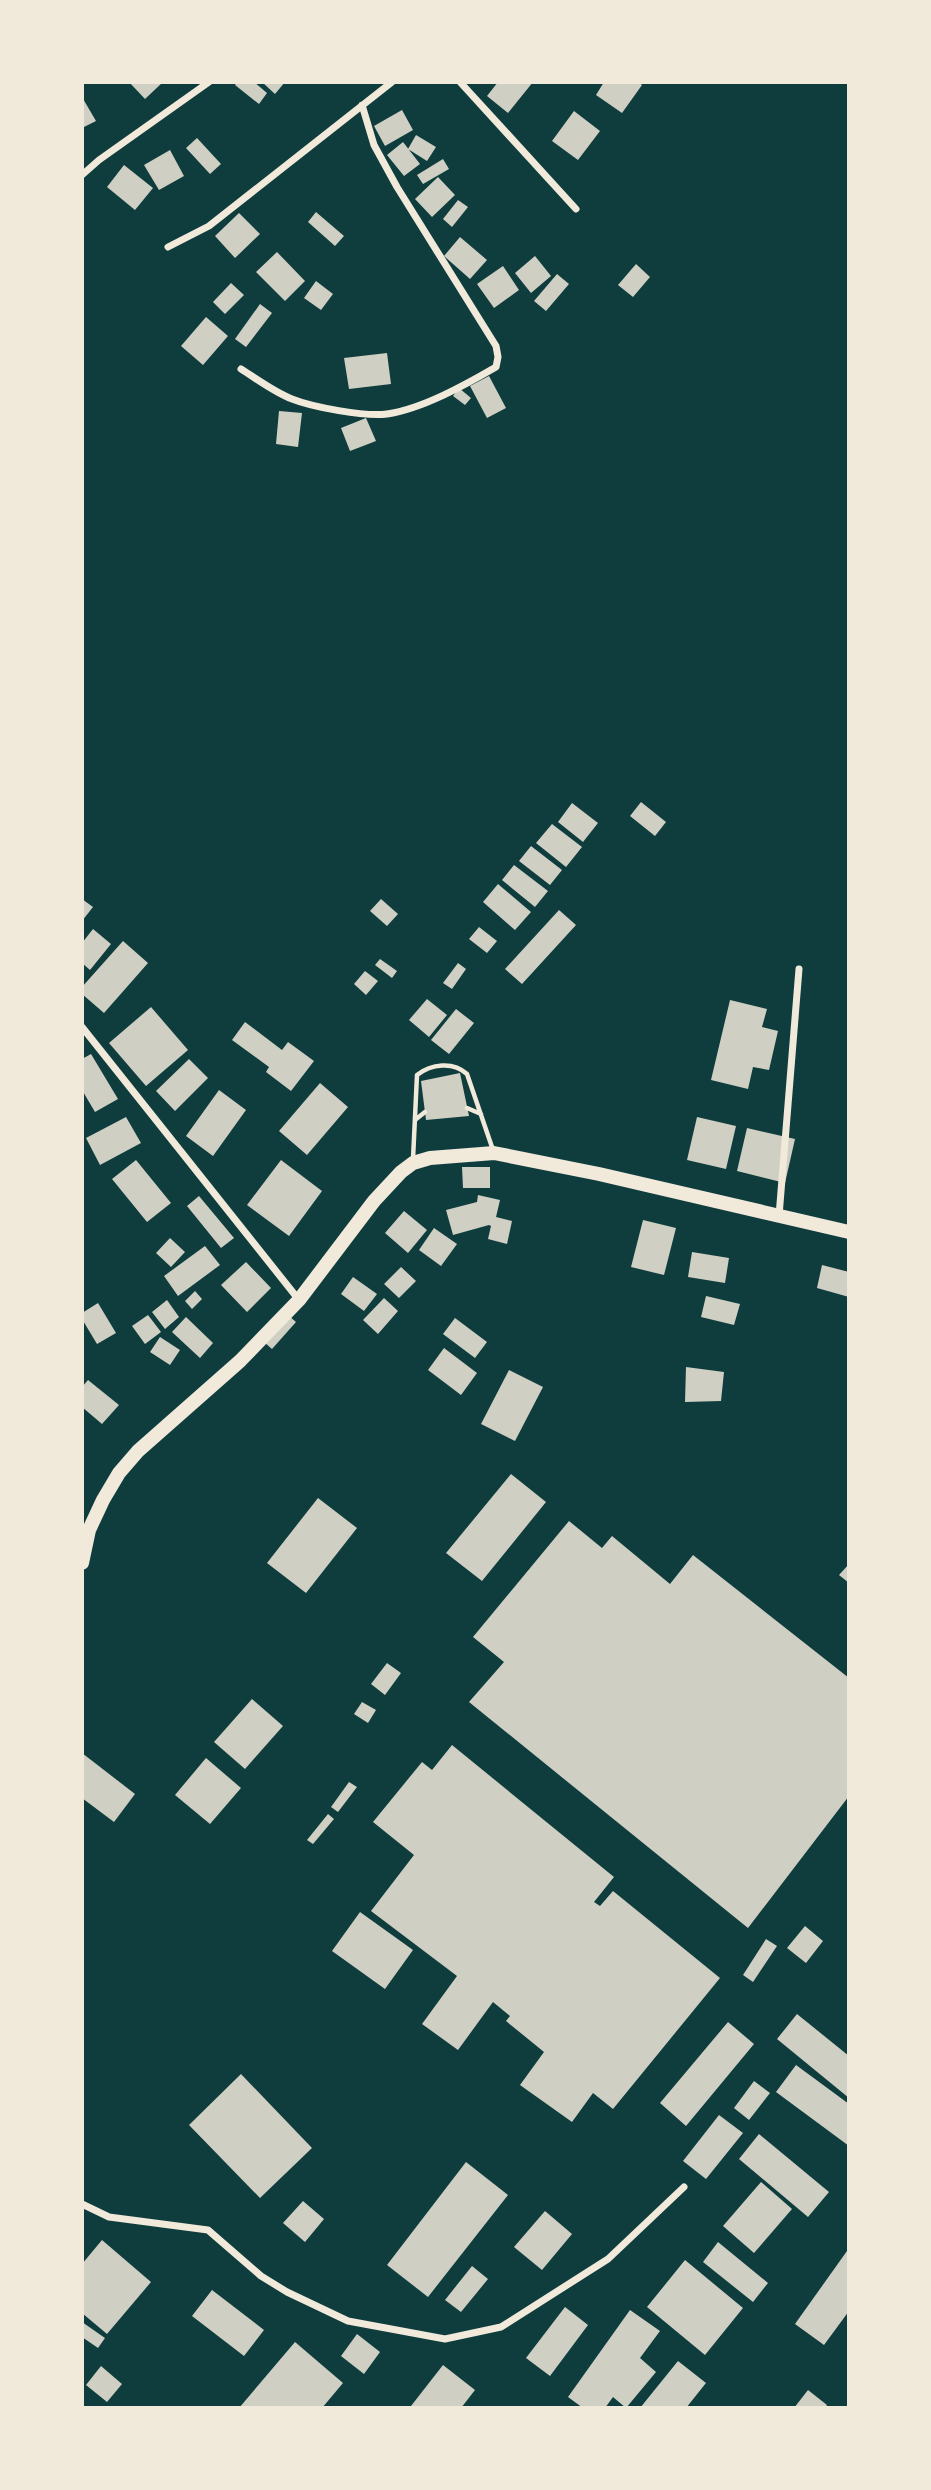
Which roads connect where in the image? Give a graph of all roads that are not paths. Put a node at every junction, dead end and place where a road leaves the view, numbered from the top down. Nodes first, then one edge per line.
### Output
1 (209, 82) edge
2 (392, 82) edge
3 (460, 82) edge
4 (362, 105) junction
5 (82, 175) edge
6 (576, 209) dead end
7 (168, 247) dead end
8 (241, 369) dead end
9 (799, 969) dead end
10 (82, 1027) edge
11 (85, 1037) edge
12 (467, 1108) dead end
13 (425, 1112) dead end
14 (481, 1114) junction
15 (415, 1120) junction
16 (494, 1153) junction
17 (413, 1163) junction
18 (779, 1217) junction
19 (849, 1232) edge
20 (299, 1300) junction
21 (86, 1526) edge
22 (82, 1563) edge
23 (684, 2187) dead end
24 (82, 2204) edge

1 - 5 street
2 - 4 street
3 - 6 street
4 - 7 street
4 - 8 street
9 - 18 street
10 - 11 street
11 - 20 street
12 - 14 lane
13 - 15 lane
14 - 15 lane
14 - 16 lane
15 - 17 lane
16 - 17 main road
16 - 18 main road
17 - 20 main road
18 - 19 main road
20 - 21 main road
21 - 22 main road
23 - 24 street

